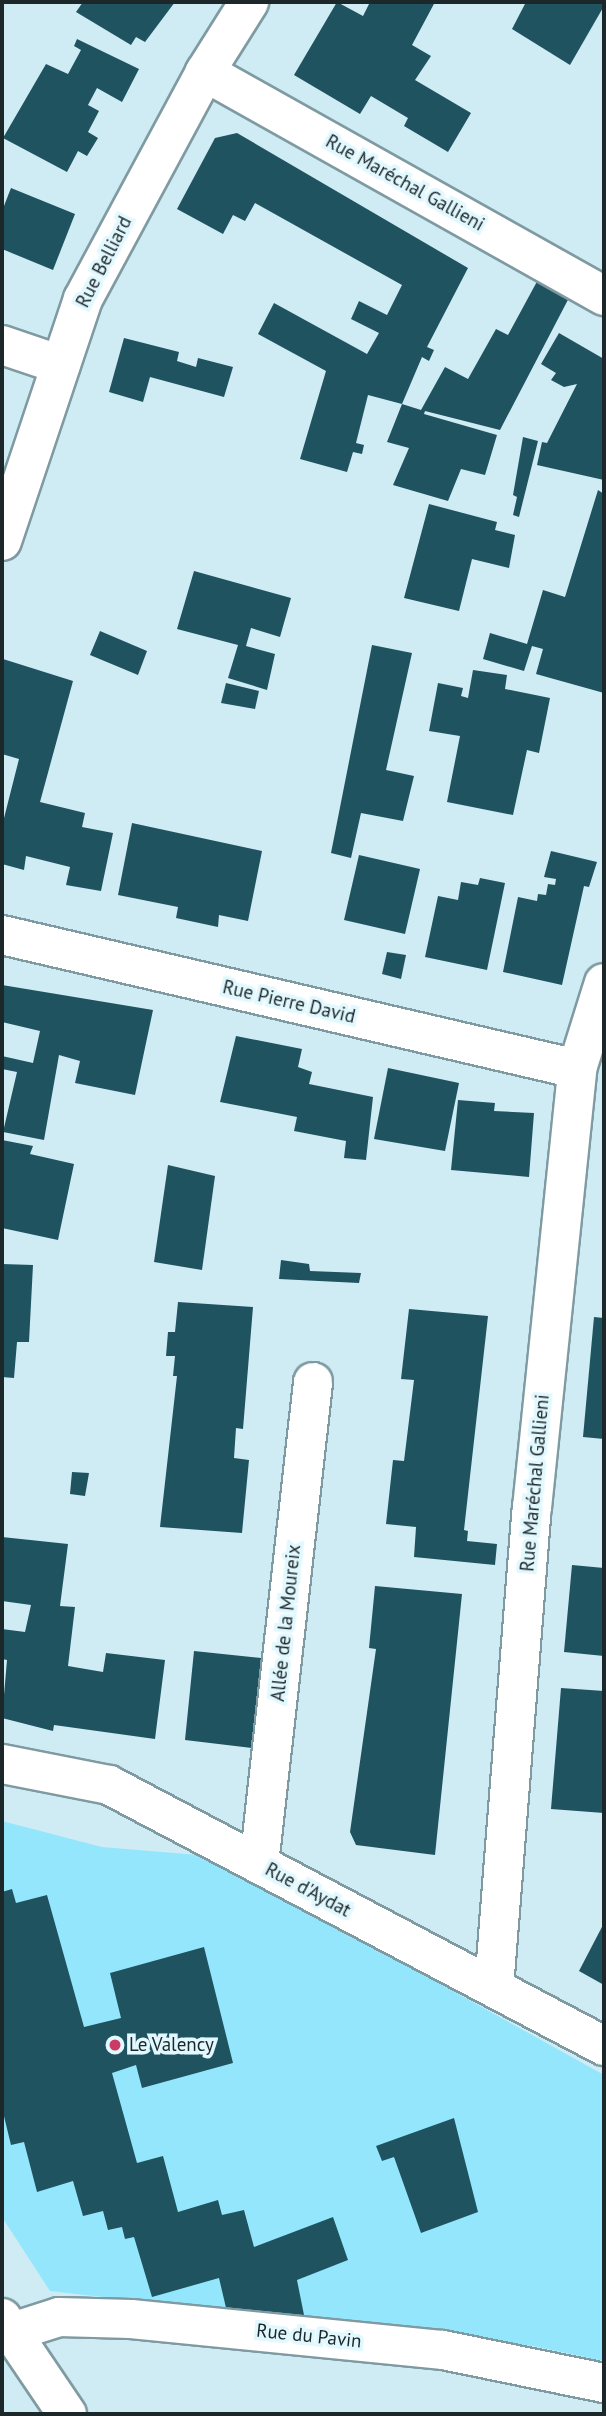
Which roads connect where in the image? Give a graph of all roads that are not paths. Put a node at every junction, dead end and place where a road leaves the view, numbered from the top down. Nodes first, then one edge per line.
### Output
1 (249, 2) edge
2 (205, 72) junction
3 (604, 296) edge
4 (2, 345) edge
5 (61, 365) junction
6 (2, 541) edge
7 (2, 935) edge
8 (604, 983) edge
9 (577, 1069) junction
10 (313, 1382) dead end
11 (2, 1763) edge
12 (259, 1864) junction
13 (494, 1987) junction
14 (604, 2046) edge
15 (7, 2325) edge
16 (604, 2383) edge
17 (67, 2414) edge

1 - 2 street, Rue Belliard
2 - 3 street, Rue Maréchal Gallieni
2 - 5 street, Rue Belliard
4 - 5 street
5 - 6 street, Rue Belliard
7 - 9 street, Rue Pierre David
8 - 9 street, Rue Maréchal Gallieni
9 - 13 street, Rue Maréchal Gallieni
10 - 12 street, Allée de la Moureix
11 - 12 street, Rue d'Aydat
12 - 13 street, Rue d'Aydat
13 - 14 street, Rue d'Aydat
15 - 16 street, Rue du Pavin
15 - 17 street

